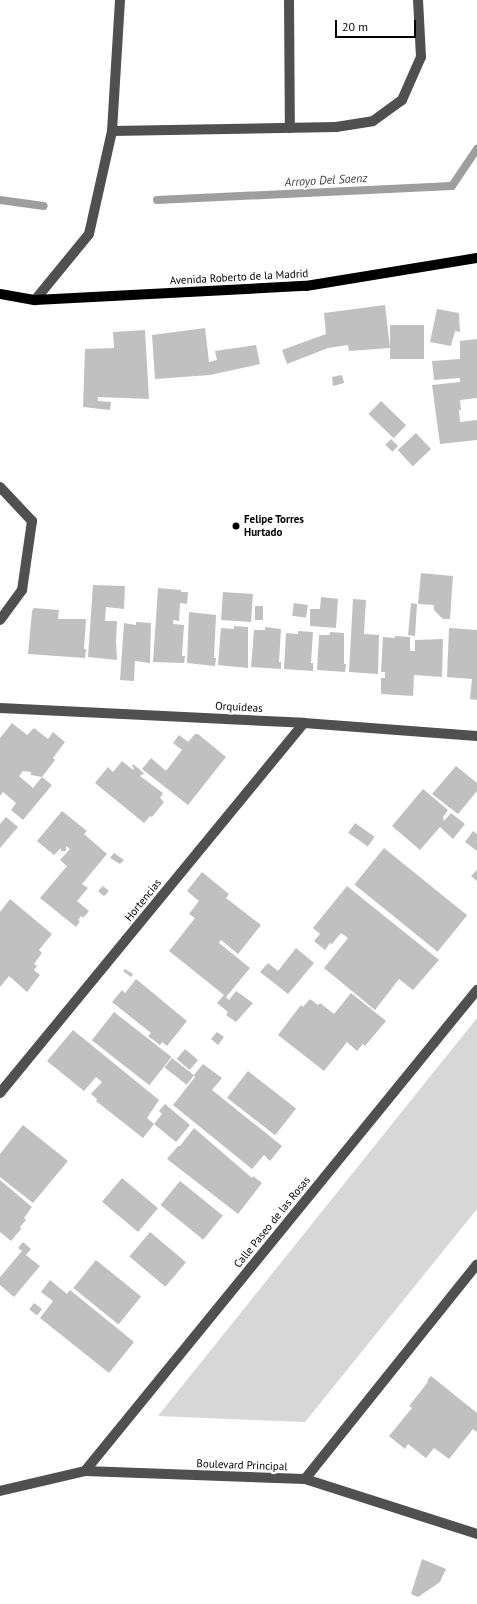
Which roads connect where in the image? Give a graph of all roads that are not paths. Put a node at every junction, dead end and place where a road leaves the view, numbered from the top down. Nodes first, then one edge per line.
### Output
1 (120, 0) edge
2 (289, 0) edge
3 (418, 0) edge
4 (290, 128) junction
5 (112, 131) junction
6 (477, 258) edge
7 (0, 294) edge
8 (35, 300) junction
9 (0, 487) edge
10 (0, 620) edge
11 (0, 708) edge
12 (304, 722) junction
13 (477, 736) edge
14 (477, 990) edge
15 (0, 1093) edge
16 (477, 1264) edge
17 (85, 1470) junction
18 (305, 1479) junction
19 (0, 1491) edge
20 (477, 1534) edge

1 - 5 street
2 - 4 street
3 - 4 street
4 - 5 street
5 - 8 street
6 - 8 main road, Avenida Roberto de la Madrid
7 - 8 main road, Avenida Roberto de la Madrid
9 - 10 street
11 - 12 street, Orquideas
12 - 13 street, Orquideas
12 - 15 street, Hortencias
14 - 17 street, Calle Paseo de las Rosas
16 - 18 street
17 - 18 street, Boulevard Principal
17 - 19 street, Boulevard Principal
18 - 20 street, Boulevard Principal

